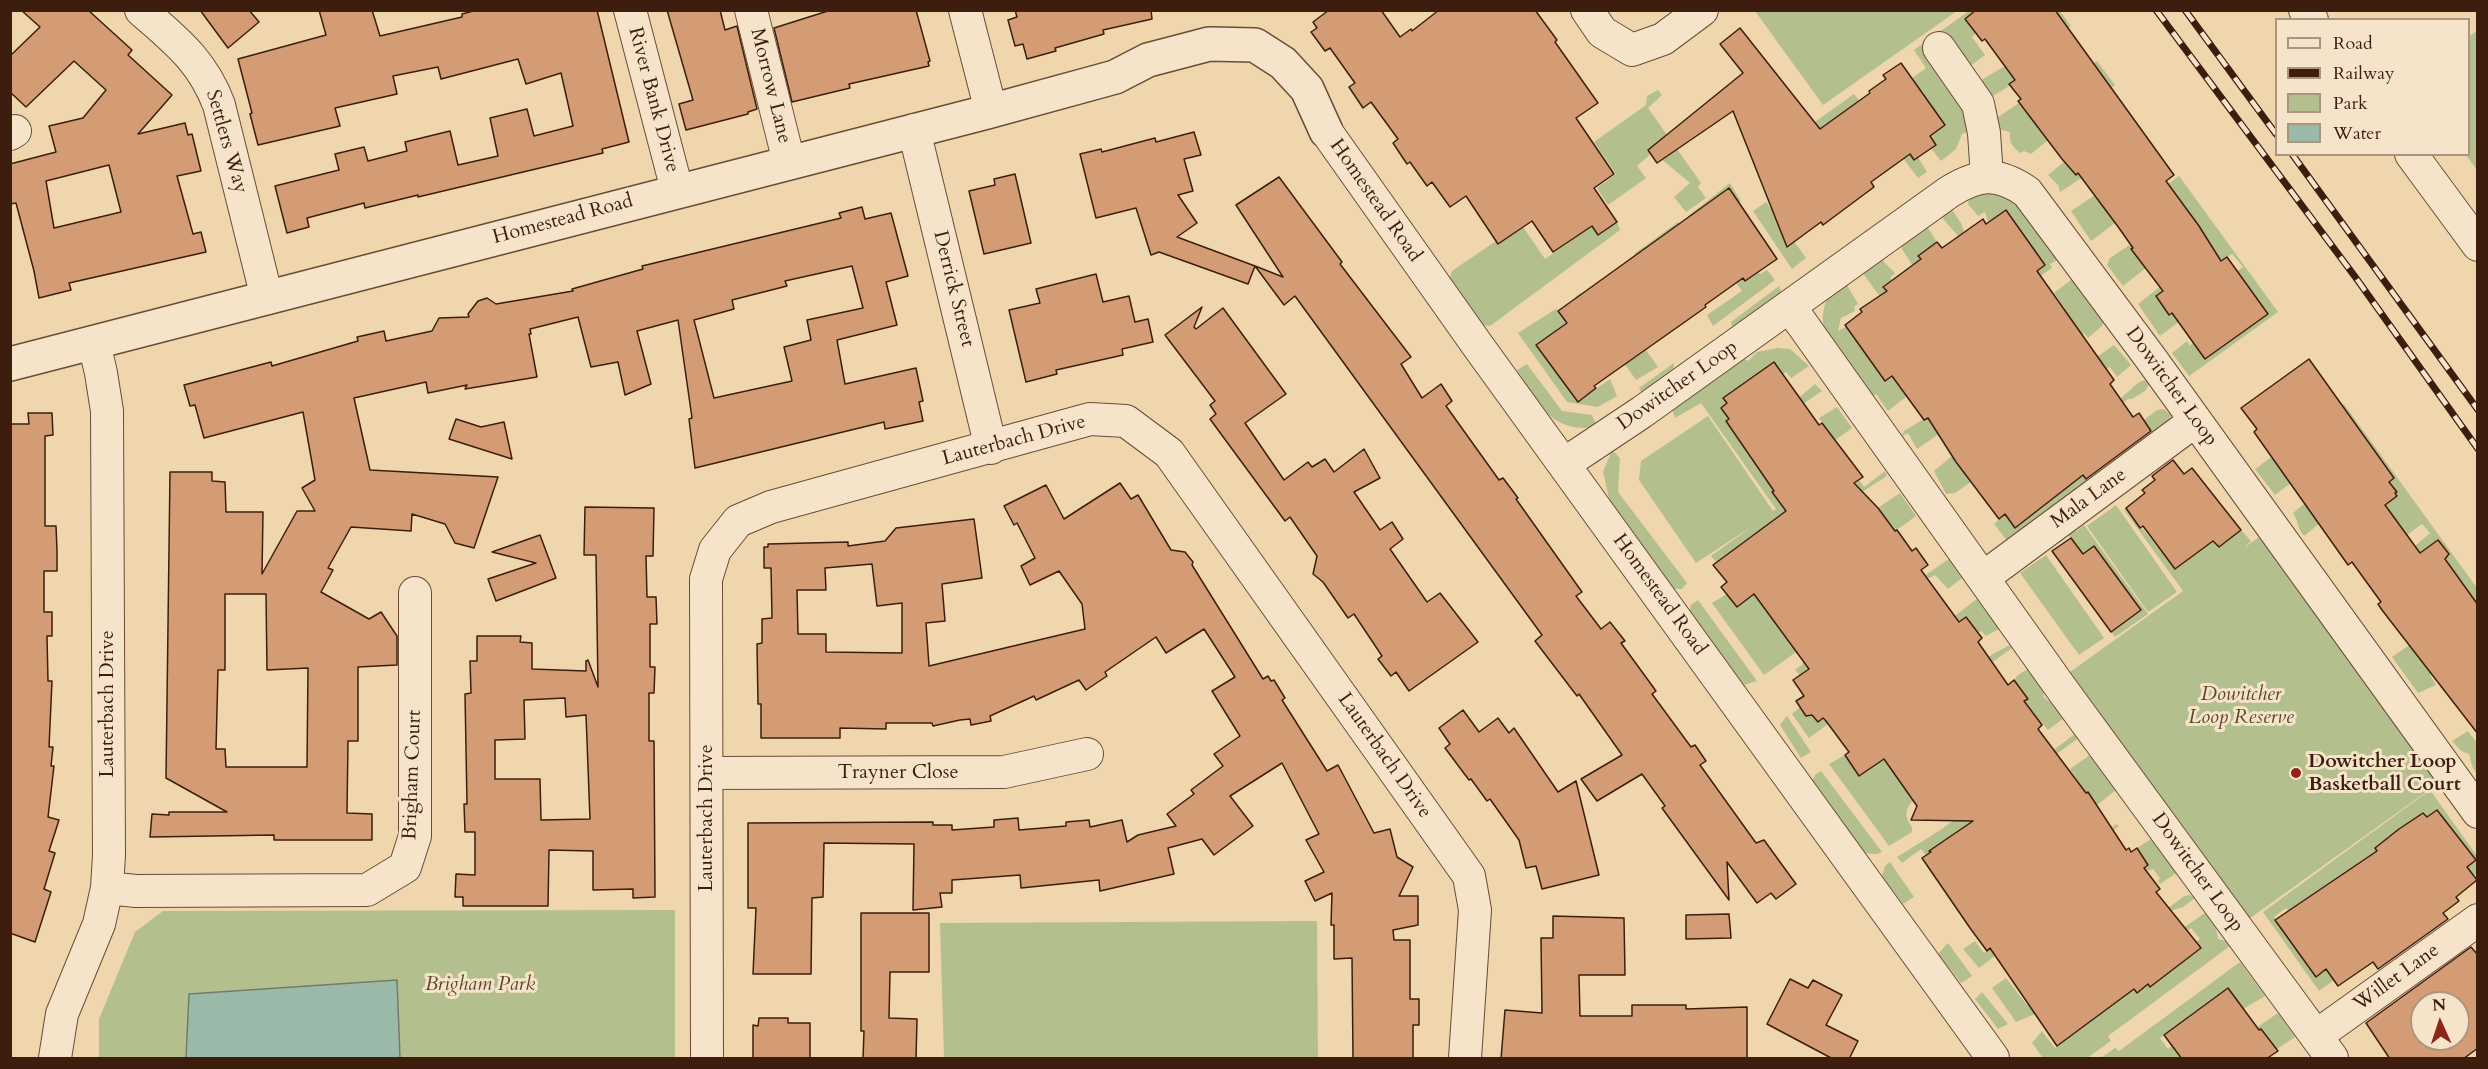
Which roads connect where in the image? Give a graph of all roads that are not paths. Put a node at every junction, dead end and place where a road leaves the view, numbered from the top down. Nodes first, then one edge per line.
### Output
1 (141, 10) edge
2 (630, 10) edge
3 (751, 10) edge
4 (965, 10) edge
5 (1587, 10) edge
6 (1702, 10) edge
7 (1939, 48) dead end
8 (991, 111) junction
9 (914, 130) junction
10 (1326, 131) joint
11 (2413, 156) edge
12 (789, 162) junction
13 (1987, 177) junction
14 (677, 190) junction
15 (2478, 245) edge
16 (267, 298) junction
17 (1790, 307) junction
18 (94, 343) junction
19 (10, 364) edge
20 (2195, 421) junction
21 (992, 448) junction
22 (1564, 464) junction
23 (1984, 577) junction
24 (415, 593) dead end
25 (1087, 753) dead end
26 (707, 773) junction
27 (2478, 812) edge
28 (107, 888) junction
29 (2478, 920) edge
30 (2324, 1047) edge
31 (56, 1059) edge
32 (707, 1059) edge
33 (1465, 1059) edge
34 (1993, 1059) edge

1 - 16 street, Settlers Way
2 - 14 street, River Bank Drive
3 - 12 street, Morrow Lane
4 - 8 street
5 - 6 street
7 - 13 street
8 - 9 street, Homestead Road
8 - 10 street, Homestead Road
9 - 12 street, Homestead Road
9 - 21 street, Derrick Street
10 - 22 street, Homestead Road
11 - 15 street
12 - 14 street, Homestead Road
13 - 17 street, Dowitcher Loop
13 - 20 street, Dowitcher Loop
14 - 16 street, Homestead Road
16 - 18 street, Homestead Road
17 - 22 street, Dowitcher Loop
17 - 23 street, Dowitcher Loop
18 - 19 street, Homestead Road
18 - 28 street, Lauterbach Drive
20 - 23 street, Mala Lane
20 - 27 street, Dowitcher Loop
21 - 26 street, Lauterbach Drive
21 - 33 street, Lauterbach Drive
22 - 34 street, Homestead Road
23 - 30 street, Dowitcher Loop
24 - 28 street, Brigham Court
25 - 26 street, Trayner Close
26 - 32 street, Lauterbach Drive
28 - 31 street, Lauterbach Drive
29 - 30 street, Willet Lane

